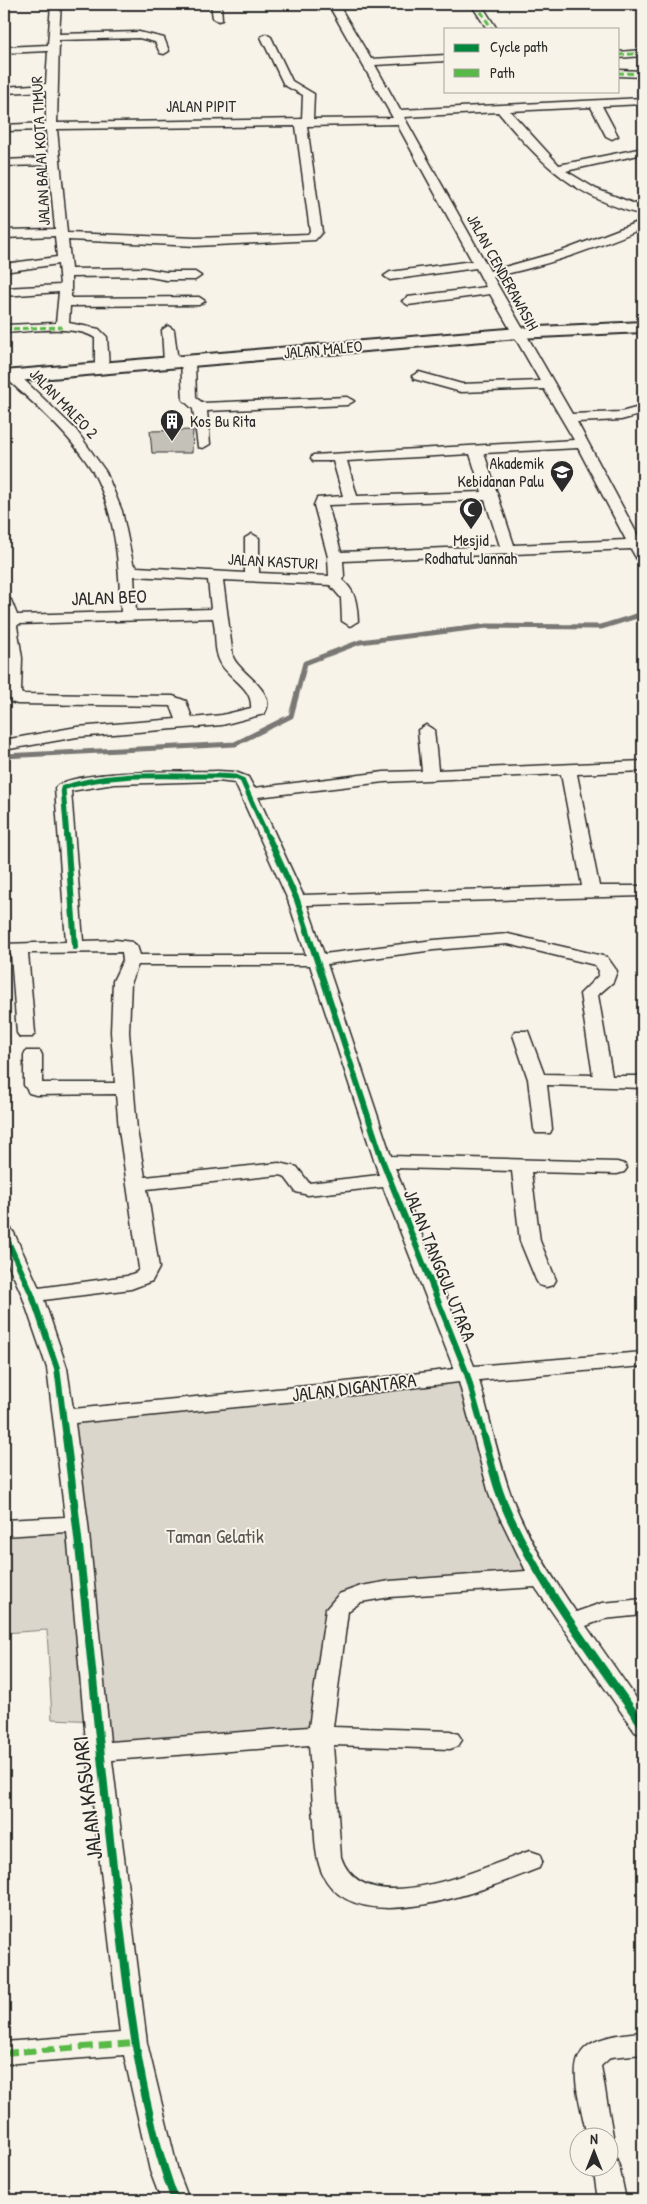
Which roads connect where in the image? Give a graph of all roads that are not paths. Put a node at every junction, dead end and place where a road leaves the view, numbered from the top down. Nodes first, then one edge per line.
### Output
1 (56, 4) edge
2 (216, 4) edge
3 (333, 4) edge
4 (476, 4) edge
5 (218, 18) dead end
6 (491, 28) edge
7 (266, 37) dead end
8 (52, 42) junction
9 (4, 50) edge
10 (164, 51) dead end
11 (643, 53) edge
12 (620, 55) edge
13 (444, 58) edge
14 (368, 62) junction
15 (620, 73) edge
16 (643, 74) edge
17 (51, 88) junction
18 (4, 90) edge
19 (594, 102) junction
20 (643, 102) edge
21 (501, 108) junction
22 (398, 117) junction
23 (304, 123) junction
24 (53, 126) junction
25 (4, 128) edge
26 (612, 136) dead end
27 (643, 151) edge
28 (55, 161) junction
29 (4, 163) edge
30 (557, 169) junction
31 (643, 211) edge
32 (643, 224) edge
33 (4, 234) edge
34 (61, 234) junction
35 (64, 260) junction
36 (4, 268) edge
37 (483, 269) junction
38 (65, 273) junction
39 (195, 276) dead end
40 (390, 276) dead end
41 (495, 290) junction
42 (4, 292) edge
43 (66, 295) junction
44 (199, 301) dead end
45 (408, 301) dead end
46 (62, 327) junction
47 (643, 327) edge
48 (4, 329) edge
49 (168, 330) dead end
50 (518, 333) junction
51 (180, 362) junction
52 (102, 368) junction
53 (419, 376) dead end
54 (9, 377) edge
55 (547, 385) junction
56 (347, 401) dead end
57 (200, 407) junction
58 (643, 410) edge
59 (567, 418) junction
60 (203, 444) dead end
61 (583, 444) junction
62 (476, 451) junction
63 (339, 457) junction
64 (318, 458) dead end
65 (489, 496) junction
66 (351, 499) junction
67 (252, 538) dead end
68 (508, 549) junction
69 (640, 551) edge
70 (335, 557) junction
71 (128, 566) junction
72 (215, 575) junction
73 (252, 577) junction
74 (333, 580) junction
75 (4, 600) edge
76 (219, 613) junction
77 (129, 616) junction
78 (11, 621) junction
79 (350, 621) dead end
80 (9, 658) edge
81 (185, 723) junction
82 (426, 730) dead end
83 (4, 745) edge
84 (643, 766) edge
85 (568, 769) junction
86 (430, 775) junction
87 (260, 792) junction
88 (591, 891) junction
89 (643, 891) edge
90 (305, 900) junction
91 (75, 947) junction
92 (11, 949) edge
93 (132, 960) junction
94 (318, 960) junction
95 (26, 1033) dead end
96 (522, 1035) dead end
97 (33, 1055) dead end
98 (537, 1079) junction
99 (603, 1080) junction
100 (643, 1082) edge
101 (125, 1088) junction
102 (543, 1129) dead end
103 (521, 1166) junction
104 (617, 1168) dead end
105 (387, 1171) junction
106 (138, 1184) junction
107 (4, 1233) edge
108 (546, 1280) dead end
109 (32, 1295) junction
110 (643, 1359) edge
111 (477, 1373) junction
112 (65, 1417) junction
113 (77, 1524) junction
114 (4, 1528) edge
115 (541, 1578) junction
116 (643, 1607) edge
117 (574, 1621) junction
118 (643, 1726) edge
119 (320, 1736) junction
120 (450, 1740) dead end
121 (99, 1752) junction
122 (530, 1861) dead end
123 (134, 2043) junction
124 (643, 2043) edge
125 (4, 2053) edge
126 (598, 2126) edge
127 (164, 2172) joint
128 (608, 2176) edge
129 (174, 2200) edge
130 (612, 2200) edge

1 - 8 street, JALAN BALAI KOTA TIMUR
2 - 5 street
3 - 14 street, JALAN CENDERAWASIH
4 - 6 street
7 - 23 street
8 - 9 street
8 - 10 street
8 - 17 street, JALAN BALAI KOTA TIMUR
11 - 12 street
13 - 14 street
14 - 22 street, JALAN CENDERAWASIH
15 - 16 street
17 - 18 street
17 - 24 street, JALAN BALAI KOTA TIMUR
19 - 20 street, JALAN PIPIT
19 - 21 street, JALAN PIPIT
19 - 26 street
21 - 22 street, JALAN PIPIT
21 - 30 street
22 - 23 street, JALAN PIPIT
22 - 37 street, JALAN CENDERAWASIH
23 - 24 street, JALAN PIPIT
23 - 34 street
24 - 25 street, JALAN PIPIT
24 - 28 street, JALAN BALAI KOTA TIMUR
27 - 30 street
28 - 29 street
28 - 34 street, JALAN BALAI KOTA TIMUR
30 - 31 street
32 - 37 street
33 - 34 street
34 - 35 street, JALAN BALAI KOTA TIMUR
35 - 36 street
35 - 38 street, JALAN BALAI KOTA TIMUR
37 - 40 street
37 - 41 street, JALAN CENDERAWASIH
38 - 39 street
38 - 43 street, JALAN BALAI KOTA TIMUR
41 - 45 street
41 - 50 street, JALAN CENDERAWASIH
42 - 43 street
43 - 44 street
43 - 46 street, JALAN BALAI KOTA TIMUR
46 - 48 street
46 - 52 street
47 - 50 street, JALAN MALEO
49 - 51 street
50 - 51 street, JALAN MALEO
50 - 55 street, JALAN CENDERAWASIH
51 - 52 street, JALAN MALEO
51 - 57 street
52 - 54 street, JALAN MALEO
53 - 55 street
54 - 71 street, JALAN MALEO 2
55 - 59 street, JALAN CENDERAWASIH
56 - 57 street
57 - 60 street
58 - 59 street
59 - 61 street, JALAN CENDERAWASIH
61 - 62 street
61 - 69 street, JALAN CENDERAWASIH
62 - 63 street
62 - 65 street
63 - 64 street
63 - 66 street
65 - 66 street
65 - 68 street
66 - 70 street
67 - 73 street
68 - 69 street, JALAN KASTURI
68 - 70 street, JALAN KASTURI
70 - 74 street, JALAN KASTURI
71 - 72 street, JALAN KASTURI
71 - 77 street, JALAN MALEO 2
72 - 73 street, JALAN KASTURI
72 - 76 street
73 - 74 street, JALAN KASTURI
74 - 79 street
75 - 78 street
76 - 77 street, JALAN BEO
76 - 81 street
77 - 78 street, JALAN BEO
78 - 80 street
80 - 81 street
81 - 83 street
82 - 86 street
84 - 85 street
85 - 86 street
85 - 88 street
86 - 87 street
87 - 90 street, JALAN TANGGUL UTARA
87 - 91 street
88 - 89 street
88 - 90 street
90 - 94 street, JALAN TANGGUL UTARA
91 - 92 street
91 - 93 street
92 - 95 street
93 - 94 street
93 - 101 street
94 - 99 street
94 - 105 street, JALAN TANGGUL UTARA
96 - 98 street
97 - 101 street
98 - 99 street
98 - 102 street
99 - 100 street
101 - 106 street
103 - 104 street
103 - 105 street
103 - 108 street
105 - 106 street
105 - 111 street, JALAN TANGGUL UTARA
106 - 109 street
107 - 109 street, JALAN KASUARI
109 - 112 street, JALAN KASUARI
110 - 111 street, JALAN DIGANTARA
111 - 112 street, JALAN DIGANTARA
111 - 115 street, JALAN TANGGUL UTARA
112 - 113 street, JALAN KASUARI
113 - 114 street
113 - 121 street, JALAN KASUARI
115 - 117 street, JALAN TANGGUL UTARA
115 - 119 street
116 - 117 street
117 - 118 street, JALAN TANGGUL UTARA
119 - 120 street
119 - 121 street
119 - 122 street
121 - 123 street, JALAN KASUARI
123 - 125 street
123 - 127 street, JALAN KASUARI
124 - 126 street
127 - 129 street
128 - 130 street

